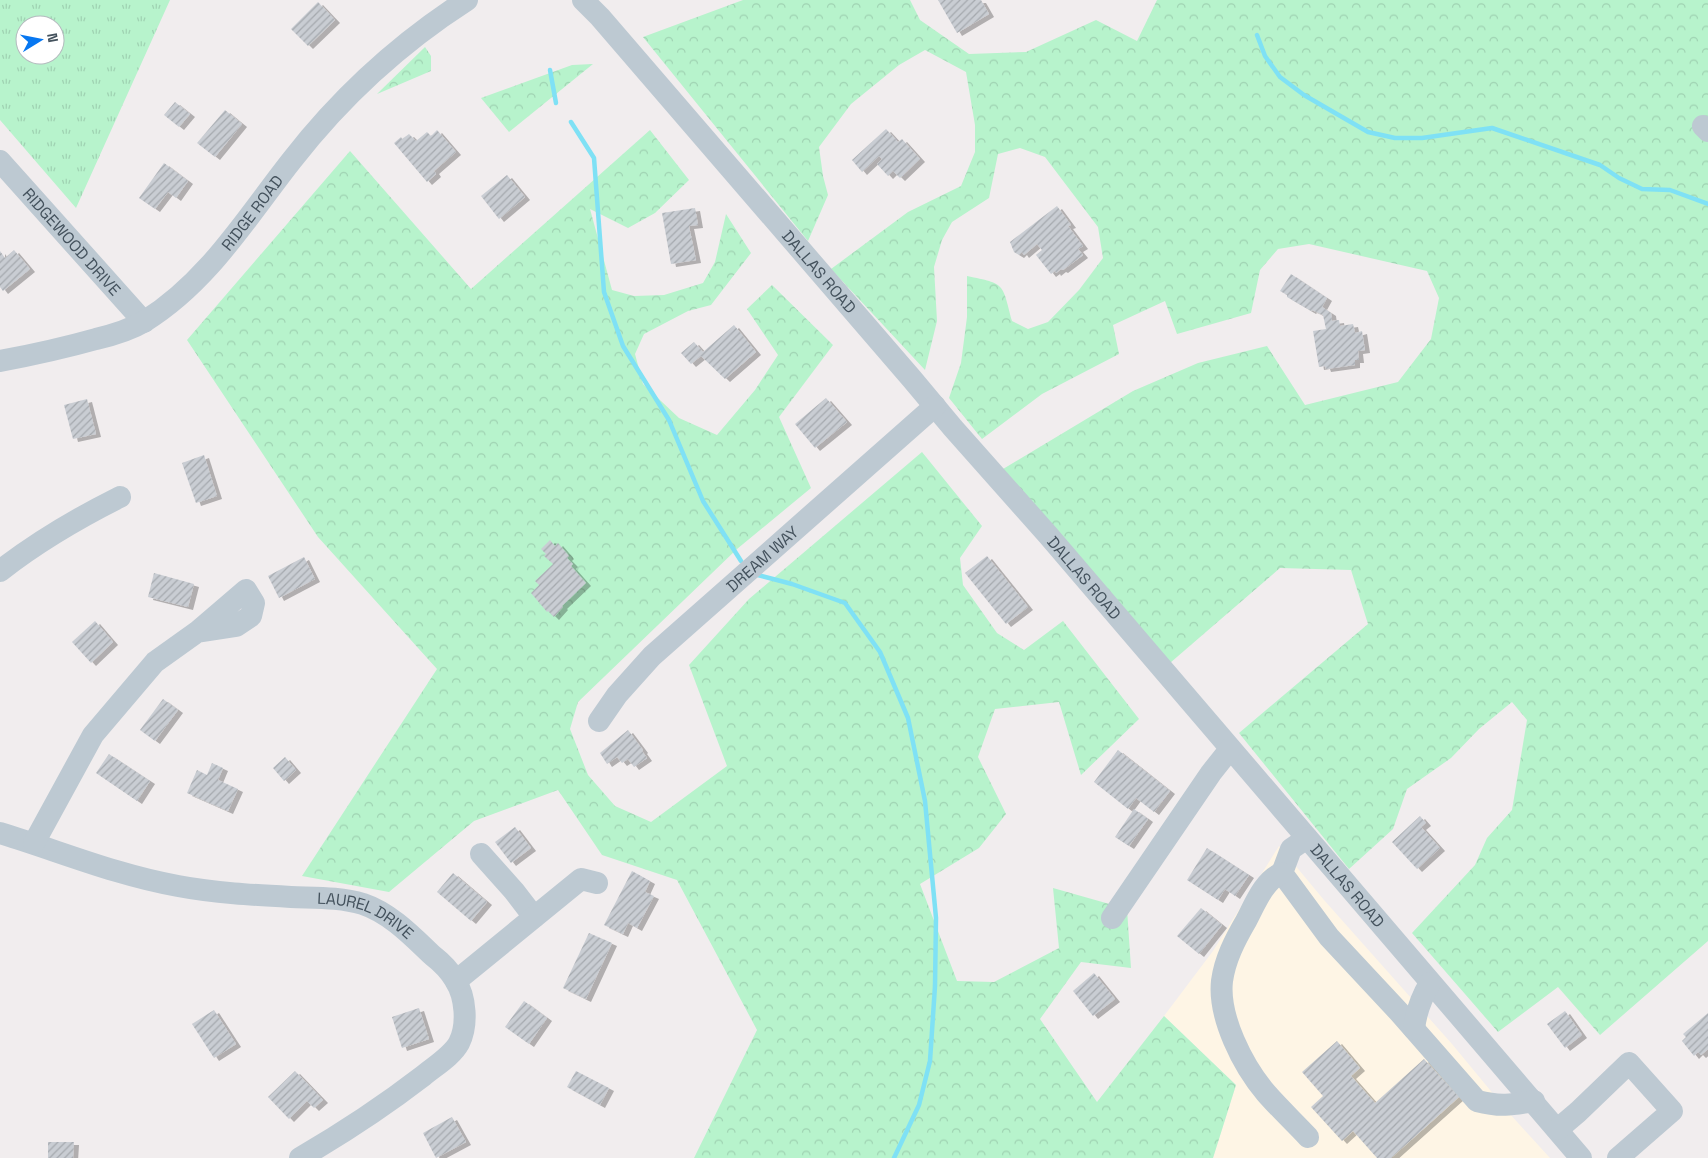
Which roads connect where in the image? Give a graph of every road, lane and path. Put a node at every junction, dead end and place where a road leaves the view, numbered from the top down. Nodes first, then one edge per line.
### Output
1 (467, 0) edge
2 (583, 0) edge
3 (0, 161) edge
4 (144, 322) junction
5 (0, 361) edge
6 (935, 406) junction
7 (120, 496) dead end
8 (0, 571) edge
9 (197, 632) dead end
10 (599, 721) dead end
11 (1230, 749) junction
12 (0, 833) edge
13 (1306, 838) junction
14 (34, 843) junction
15 (481, 854) dead end
16 (1282, 873) junction
17 (597, 883) dead end
18 (534, 917) junction
19 (1112, 918) dead end
20 (456, 981) junction
21 (1430, 983) junction
22 (1414, 1029) junction
23 (1534, 1101) junction
24 (1558, 1129) junction
25 (1308, 1137) dead end
26 (300, 1158) edge
27 (1582, 1158) edge
28 (1618, 1158) edge

1 - 4 street, RIDGE ROAD
2 - 6 street, DALLAS ROAD
3 - 4 street, RIDGEWOOD DRIVE
4 - 5 street, RIDGE ROAD
6 - 10 street, DREAM WAY
6 - 11 street, DALLAS ROAD
7 - 8 street
9 - 14 street
11 - 13 street, DALLAS ROAD
11 - 19 street
12 - 14 street, LAUREL DRIVE
13 - 16 street
13 - 21 street, DALLAS ROAD
14 - 20 street, LAUREL DRIVE
15 - 18 street
16 - 22 street
16 - 25 street
17 - 18 street
18 - 20 street
20 - 26 street, LAUREL DRIVE
21 - 22 street
21 - 23 street, DALLAS ROAD
22 - 23 street
23 - 24 street, DALLAS ROAD
24 - 27 street, DALLAS ROAD
24 - 28 street

